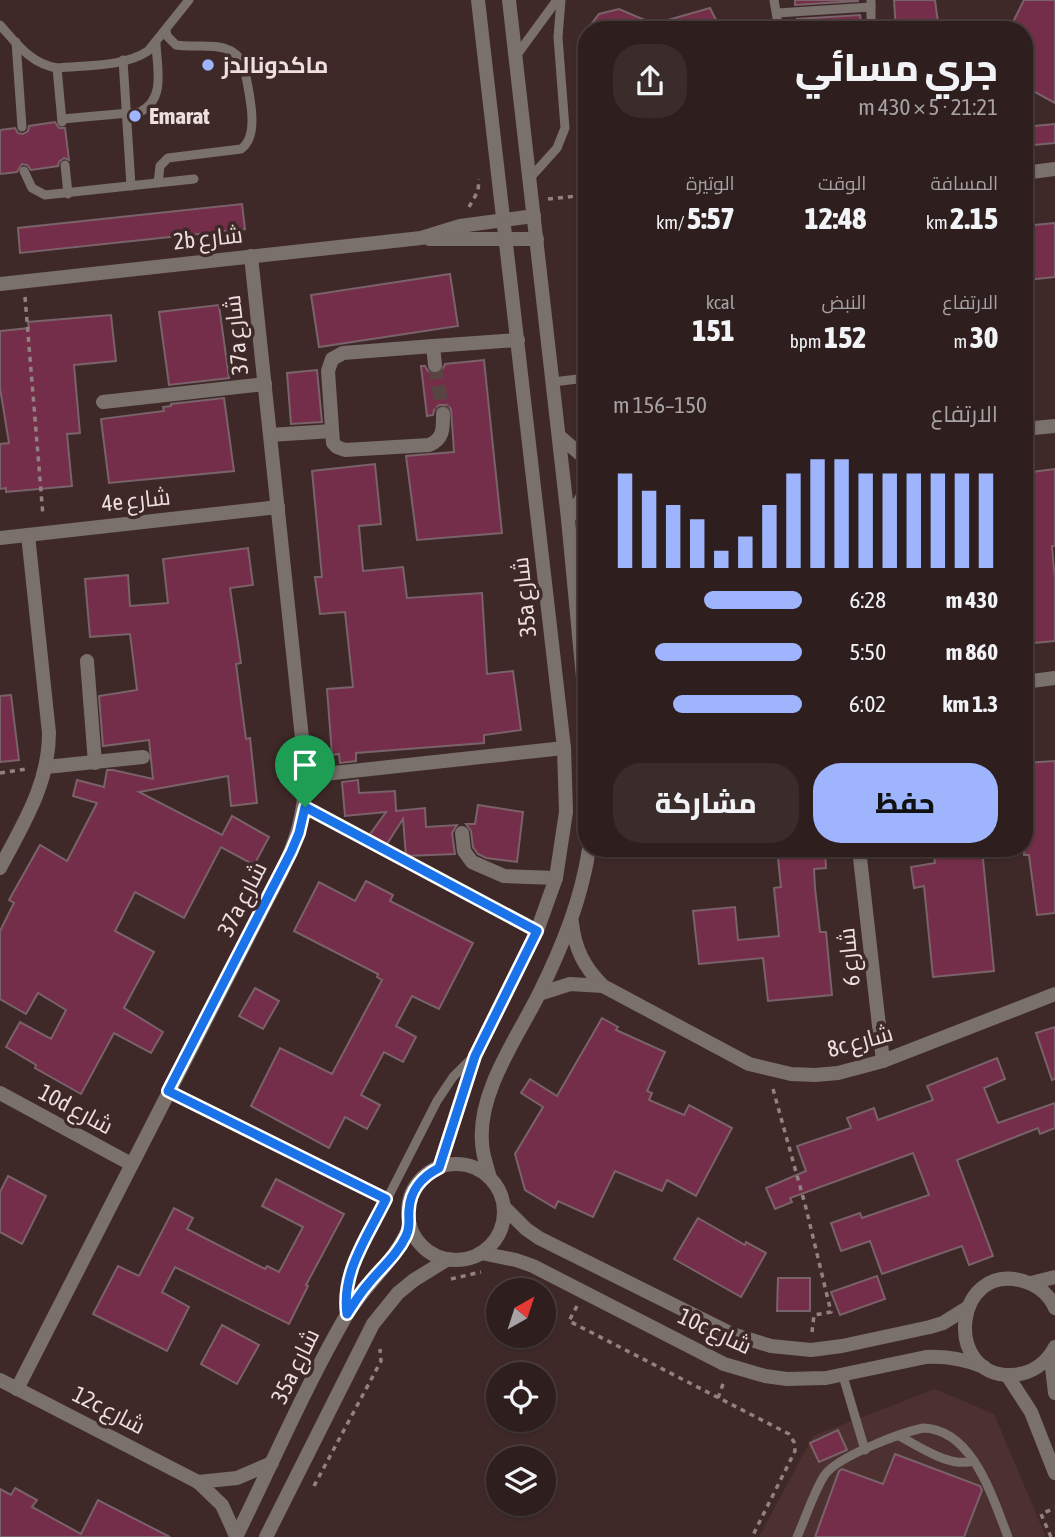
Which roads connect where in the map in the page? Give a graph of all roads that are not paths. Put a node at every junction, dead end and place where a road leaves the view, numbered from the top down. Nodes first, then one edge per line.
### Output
1 (189, 0) edge
2 (478, 0) edge
3 (509, 0) edge
4 (559, 0) edge
5 (774, 0) edge
6 (871, 3) edge
7 (777, 13) junction
8 (778, 21) edge
9 (871, 21) edge
10 (0, 25) edge
11 (166, 30) junction
12 (16, 42) junction
13 (156, 44) junction
14 (516, 56) junction
15 (123, 61) junction
16 (57, 68) junction
17 (127, 113) junction
18 (22, 127) dead end
19 (65, 165) dead end
20 (1055, 169) edge
21 (24, 171) dead end
22 (1033, 172) edge
23 (530, 177) junction
24 (194, 179) dead end
25 (158, 183) junction
26 (131, 186) junction
27 (68, 194) junction
28 (534, 216) junction
29 (505, 220) junction
30 (421, 238) junction
31 (507, 239) junction
32 (537, 239) junction
33 (251, 256) junction
34 (0, 284) edge
35 (518, 340) junction
36 (433, 346) junction
37 (435, 365) tunnel mouth
38 (578, 378) edge
39 (553, 382) junction
40 (265, 384) junction
41 (103, 402) dead end
42 (443, 414) tunnel mouth
43 (1055, 426) edge
44 (1033, 428) edge
45 (332, 431) junction
46 (270, 435) junction
47 (559, 436) junction
48 (578, 452) edge
49 (578, 504) edge
50 (278, 507) junction
51 (568, 519) junction
52 (28, 535) junction
53 (0, 538) edge
54 (578, 625) edge
55 (87, 661) dead end
56 (1055, 678) edge
57 (1033, 681) edge
58 (564, 748) junction
59 (144, 757) dead end
60 (95, 763) junction
61 (46, 767) junction
62 (306, 776) junction
63 (462, 833) dead end
64 (587, 857) edge
65 (860, 857) edge
66 (0, 868) edge
67 (556, 878) junction
68 (572, 923) junction
69 (603, 986) junction
70 (539, 994) junction
71 (1055, 994) edge
72 (475, 1056) junction
73 (884, 1061) junction
74 (168, 1091) junction
75 (0, 1093) edge
76 (131, 1164) junction
77 (439, 1168) junction
78 (491, 1178) junction
79 (386, 1199) junction
80 (504, 1207) junction
81 (410, 1225) junction
82 (481, 1254) junction
83 (448, 1259) junction
84 (1055, 1277) edge
85 (1031, 1283) junction
86 (967, 1308) junction
87 (1055, 1308) edge
88 (347, 1314) junction
89 (1054, 1349) edge
90 (984, 1367) junction
91 (1007, 1375) junction
92 (843, 1376) junction
93 (0, 1380) edge
94 (17, 1389) junction
95 (1055, 1393) edge
96 (899, 1436) junction
97 (865, 1450) junction
98 (974, 1461) junction
99 (272, 1463) junction
100 (1055, 1473) edge
101 (198, 1482) junction
102 (236, 1536) edge
103 (266, 1537) edge
104 (797, 1537) edge
105 (1008, 1537) edge

1 - 11 lane
2 - 29 street, 35a شارع
3 - 14 street
4 - 14 lane
4 - 23 lane
5 - 7 lane
6 - 7 lane
6 - 9 lane
7 - 8 lane
10 - 12 lane
11 - 13 lane
11 - 25 lane
12 - 16 lane
12 - 18 lane
13 - 15 lane
13 - 17 lane
14 - 23 street
15 - 16 lane
15 - 17 lane
16 - 17 lane
17 - 26 lane
19 - 27 lane
20 - 22 street
21 - 27 lane
23 - 28 street
24 - 25 lane
25 - 26 lane
26 - 27 lane
28 - 29 street, 2b شارع
28 - 32 street
29 - 30 street, 2b شارع
29 - 31 street, 35a شارع
30 - 31 street, 2b شارع
30 - 33 street, 2b شارع
31 - 32 street, 2b شارع
31 - 35 street, 35a شارع
32 - 39 street
33 - 34 street, 2b شارع
33 - 40 street, 37a شارع
35 - 36 street
35 - 58 street, 35a شارع
36 - 37 street
36 - 45 street
38 - 39 lane
39 - 47 street
40 - 41 street
40 - 46 street, 37a شارع
42 - 45 street
43 - 44 street
45 - 46 street
46 - 50 street, 37a شارع
47 - 48 street
47 - 51 street
49 - 51 street
50 - 52 street, 4e شارع
50 - 62 street, 37a شارع
51 - 54 street
52 - 53 street, 4e شارع
52 - 61 street
55 - 60 street
56 - 57 street
58 - 62 street
58 - 67 street, 35a شارع
59 - 60 street
60 - 61 street
61 - 66 street
62 - 74 street, 37a شارع
63 - 67 street
64 - 68 street
65 - 73 street, شارع 6
67 - 72 street, 35a شارع
68 - 69 street, 8c شارع
68 - 70 street
69 - 70 street, 8c شارع
69 - 73 street, 8c شارع
70 - 78 street
71 - 73 street, 8c شارع
72 - 77 street, 35a شارع
72 - 79 lane
74 - 76 street, 37a شارع
74 - 79 lane
75 - 76 street, 10d شارع
76 - 94 street, 37a شارع
77 - 78 street
77 - 81 street
78 - 80 street
79 - 88 lane
80 - 82 street
80 - 86 street, 10c شارع
81 - 83 street
81 - 88 street, 35a شارع
82 - 83 street
82 - 92 street, 10c شارع
83 - 103 street
84 - 85 street
85 - 86 street, 10c شارع
85 - 87 street
86 - 90 street
88 - 99 street, 35a شارع
89 - 91 street
89 - 95 street
90 - 91 street, 10c شارع
90 - 92 street, 10c شارع
91 - 100 street
92 - 97 lane
93 - 94 street, 12c شارع
94 - 101 street, 12c شارع
96 - 97 lane
96 - 98 lane
96 - 98 lane
97 - 104 lane
98 - 105 lane
99 - 101 street
99 - 102 street, 35a شارع
101 - 102 street, 12c شارع

